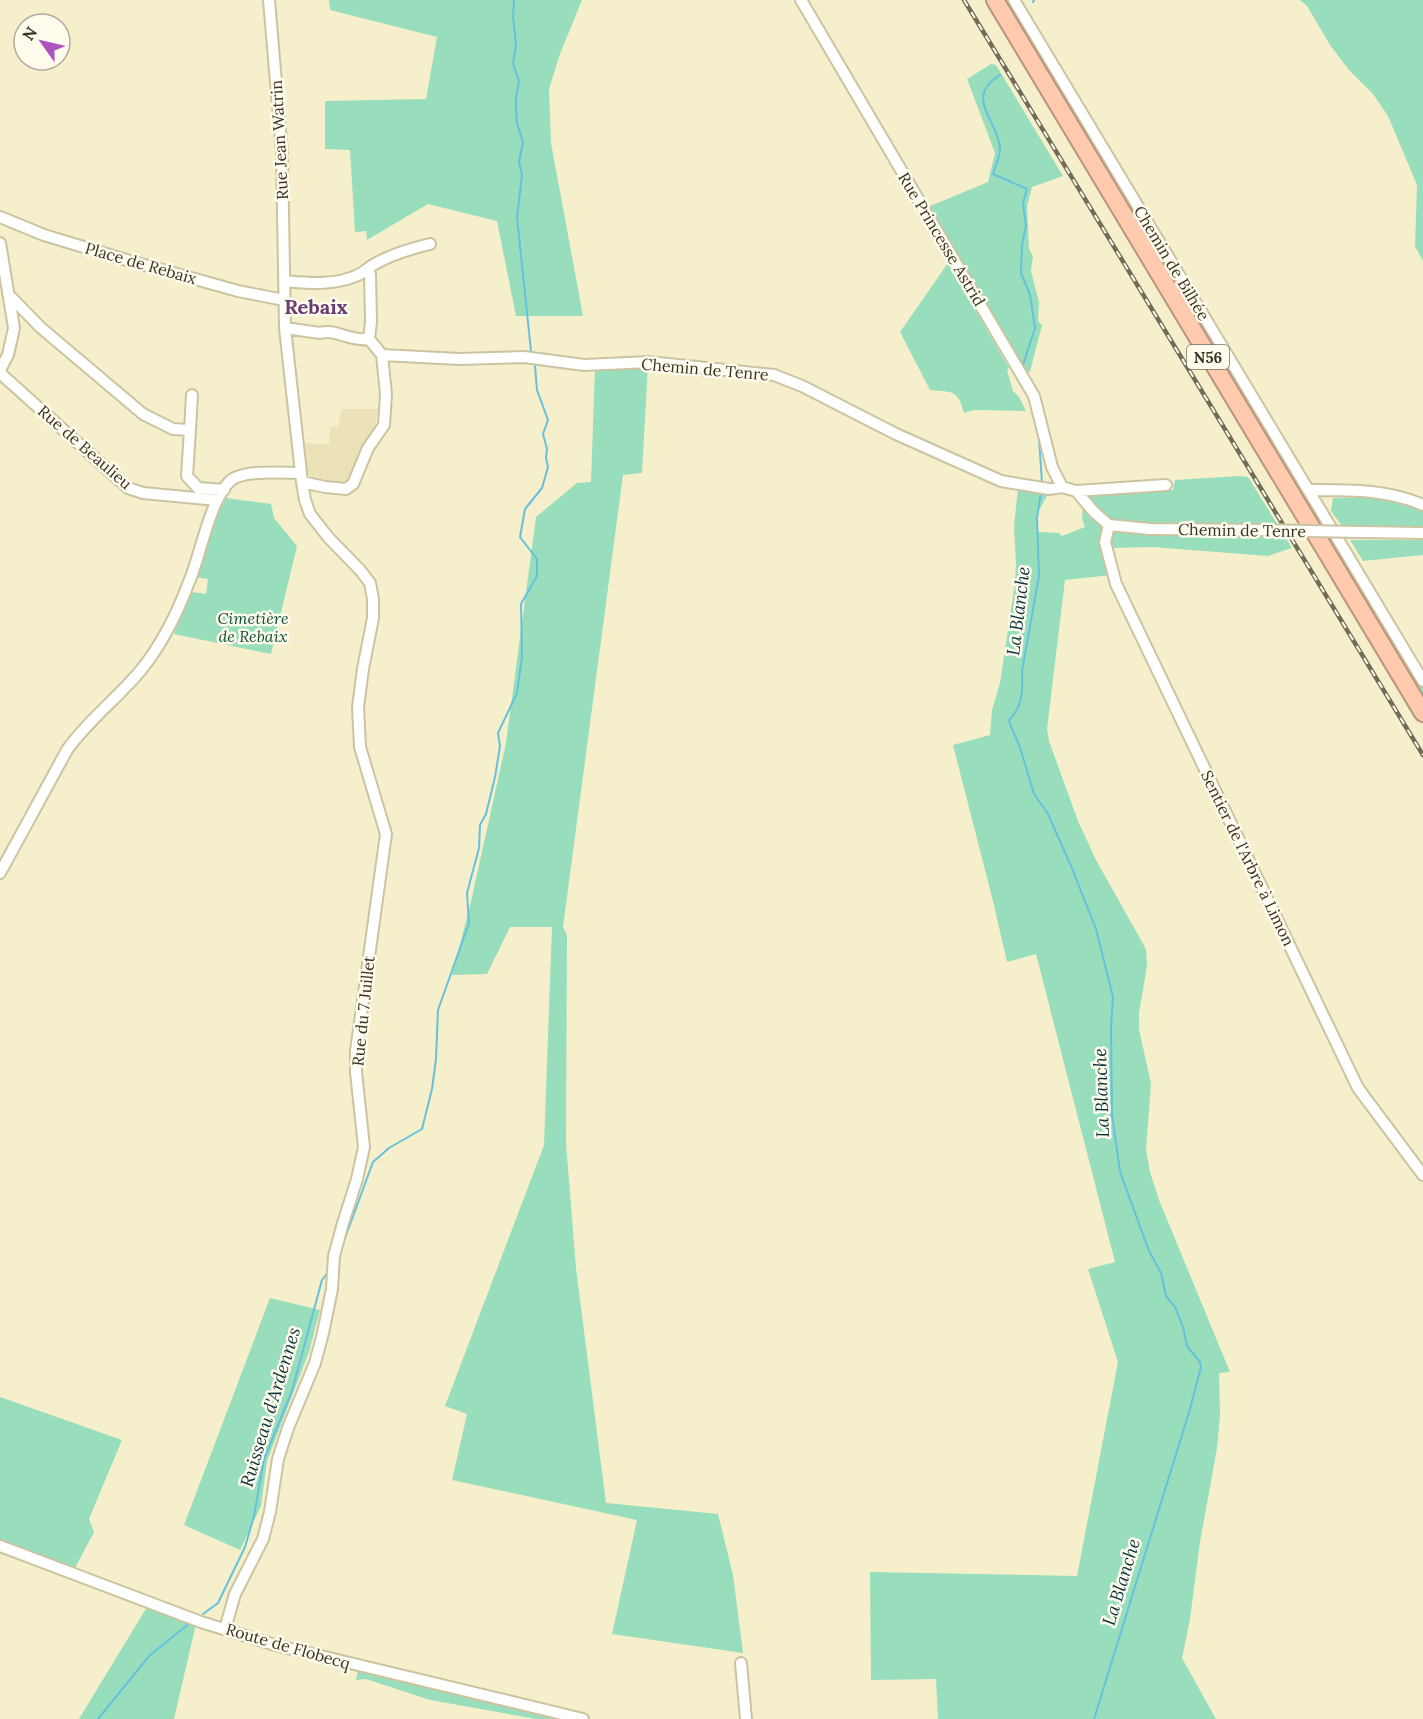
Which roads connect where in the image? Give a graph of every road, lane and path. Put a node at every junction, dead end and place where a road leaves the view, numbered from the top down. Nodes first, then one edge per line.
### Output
1 (269, 0) edge
2 (801, 0) edge
3 (995, 0) edge
4 (1014, 0) edge
5 (0, 217) edge
6 (0, 243) edge
7 (430, 244) dead end
8 (365, 271) junction
9 (284, 281) junction
10 (8, 294) junction
11 (284, 300) junction
12 (285, 328) junction
13 (369, 339) junction
14 (382, 355) junction
15 (0, 372) edge
16 (192, 395) dead end
17 (189, 430) junction
18 (302, 477) junction
19 (1166, 485) dead end
20 (1062, 487) junction
21 (224, 490) junction
22 (1308, 490) junction
23 (1076, 492) junction
24 (217, 500) junction
25 (1423, 505) edge
26 (1109, 525) junction
27 (1423, 533) edge
28 (1423, 681) edge
29 (1423, 713) edge
30 (0, 873) edge
31 (1423, 1176) edge
32 (0, 1546) edge
33 (225, 1629) junction
34 (741, 1663) dead end
35 (583, 1719) edge
36 (746, 1719) edge

1 - 9 street, Rue Jean Watrin
2 - 20 street, Rue Princesse Astrid
3 - 29 highway, N56
4 - 22 street, Chemin de Bilhée
5 - 11 street, Place de Rebaix
6 - 10 street
7 - 8 street
8 - 9 street
8 - 13 street
9 - 11 street
10 - 15 street
10 - 17 street
11 - 12 street
12 - 13 street
12 - 18 street
13 - 14 street
14 - 18 street
14 - 20 street, Chemin de Tenre
15 - 24 street, Rue de Beaulieu
16 - 17 street
17 - 21 street
18 - 21 street
18 - 33 street, Rue du 7 Juillet
19 - 23 street, Chemin de Tenre
20 - 23 street, Chemin de Tenre
21 - 24 street
22 - 25 street
22 - 28 street, Chemin de Bilhée
23 - 26 street, Chemin de Tenre
24 - 30 street
26 - 27 street, Chemin de Tenre, bridge
26 - 31 street, Sentier de l'Arbre à Limon
32 - 33 street, Route de Flobecq
33 - 35 street, Route de Flobecq
34 - 36 street

